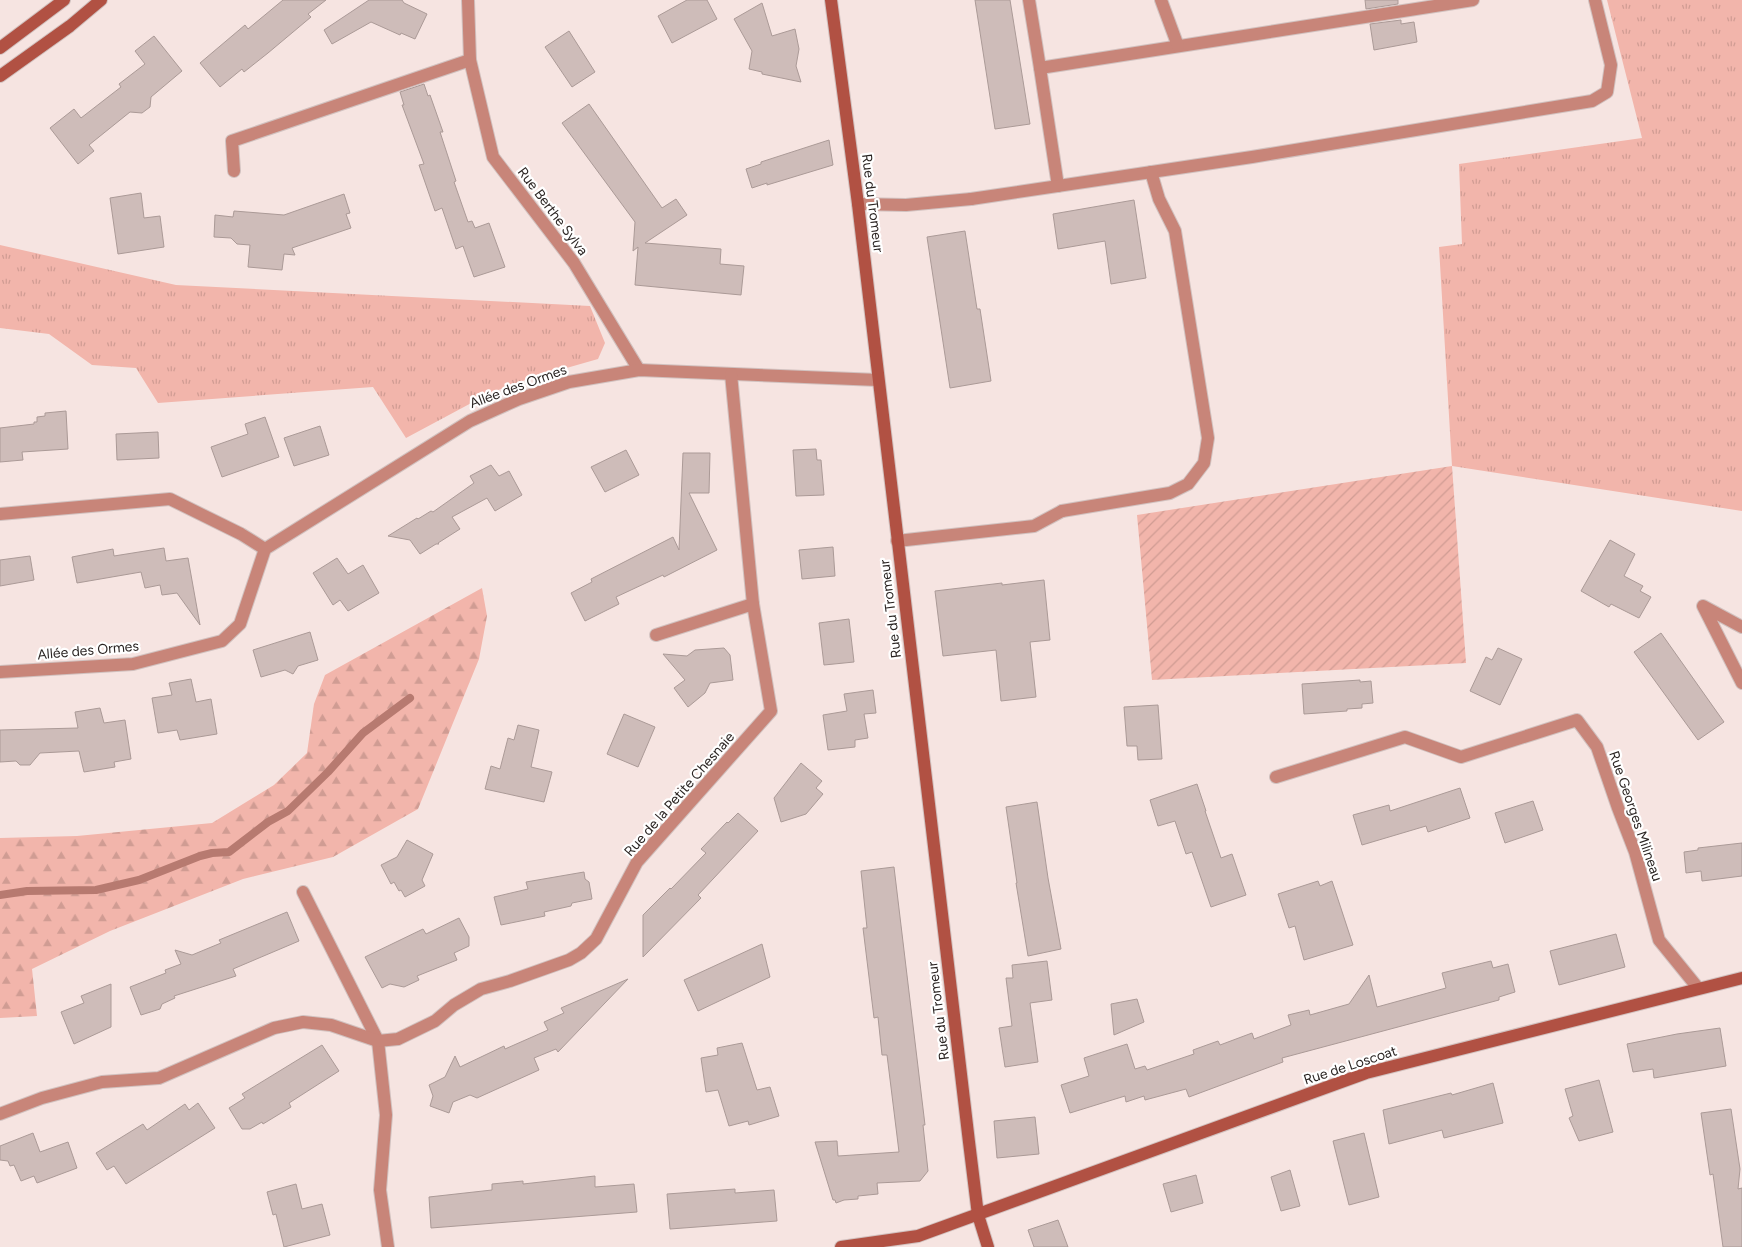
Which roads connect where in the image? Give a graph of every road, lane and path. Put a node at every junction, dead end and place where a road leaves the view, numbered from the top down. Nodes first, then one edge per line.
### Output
1 (64, 0) edge
2 (101, 0) edge
3 (468, 0) edge
4 (831, 0) edge
5 (1029, 0) edge
6 (1161, 0) edge
7 (1473, 0) edge
8 (1596, 0) edge
9 (1178, 46) junction
10 (0, 48) edge
11 (470, 60) junction
12 (1040, 68) junction
13 (0, 76) edge
14 (234, 171) dead end
15 (1151, 172) junction
16 (1058, 186) junction
17 (858, 204) junction
18 (639, 370) junction
19 (731, 374) junction
20 (878, 380) junction
21 (0, 514) edge
22 (898, 541) junction
23 (265, 549) junction
24 (753, 604) junction
25 (1742, 627) edge
26 (656, 635) dead end
27 (0, 672) edge
28 (1742, 683) edge
29 (1276, 777) dead end
30 (303, 892) dead end
31 (1742, 978) edge
32 (1698, 988) junction
33 (378, 1041) junction
34 (0, 1114) edge
35 (978, 1215) junction
36 (388, 1247) edge
37 (841, 1247) edge
38 (988, 1247) edge

1 - 10 main road
2 - 13 main road
3 - 11 street, Rue Berthe Sylva
4 - 17 main road, Rue du Tromeur
5 - 12 street
6 - 9 street
7 - 9 street
8 - 15 street
9 - 12 street
11 - 14 street
11 - 18 street, Rue Berthe Sylva
12 - 16 street
15 - 16 street
15 - 22 street
16 - 17 street
17 - 20 main road, Rue du Tromeur
18 - 19 street, Allée des Ormes
18 - 23 street, Allée des Ormes
19 - 20 street, Allée des Ormes
19 - 24 street, Rue de la Petite Chesnaie
20 - 22 main road, Rue du Tromeur
21 - 23 street
22 - 35 main road, Rue du Tromeur
23 - 27 street, Allée des Ormes
24 - 26 street
24 - 33 street, Rue de la Petite Chesnaie
25 - 28 street
29 - 32 street, Rue Georges Milineau
30 - 33 street
31 - 32 main road, Rue de Loscoat
32 - 35 main road, Rue de Loscoat
33 - 34 street, Rue de la Petite Chesnaie
33 - 36 street
35 - 37 main road, Rue de Loscoat
35 - 38 main road, Rue du Tromeur

